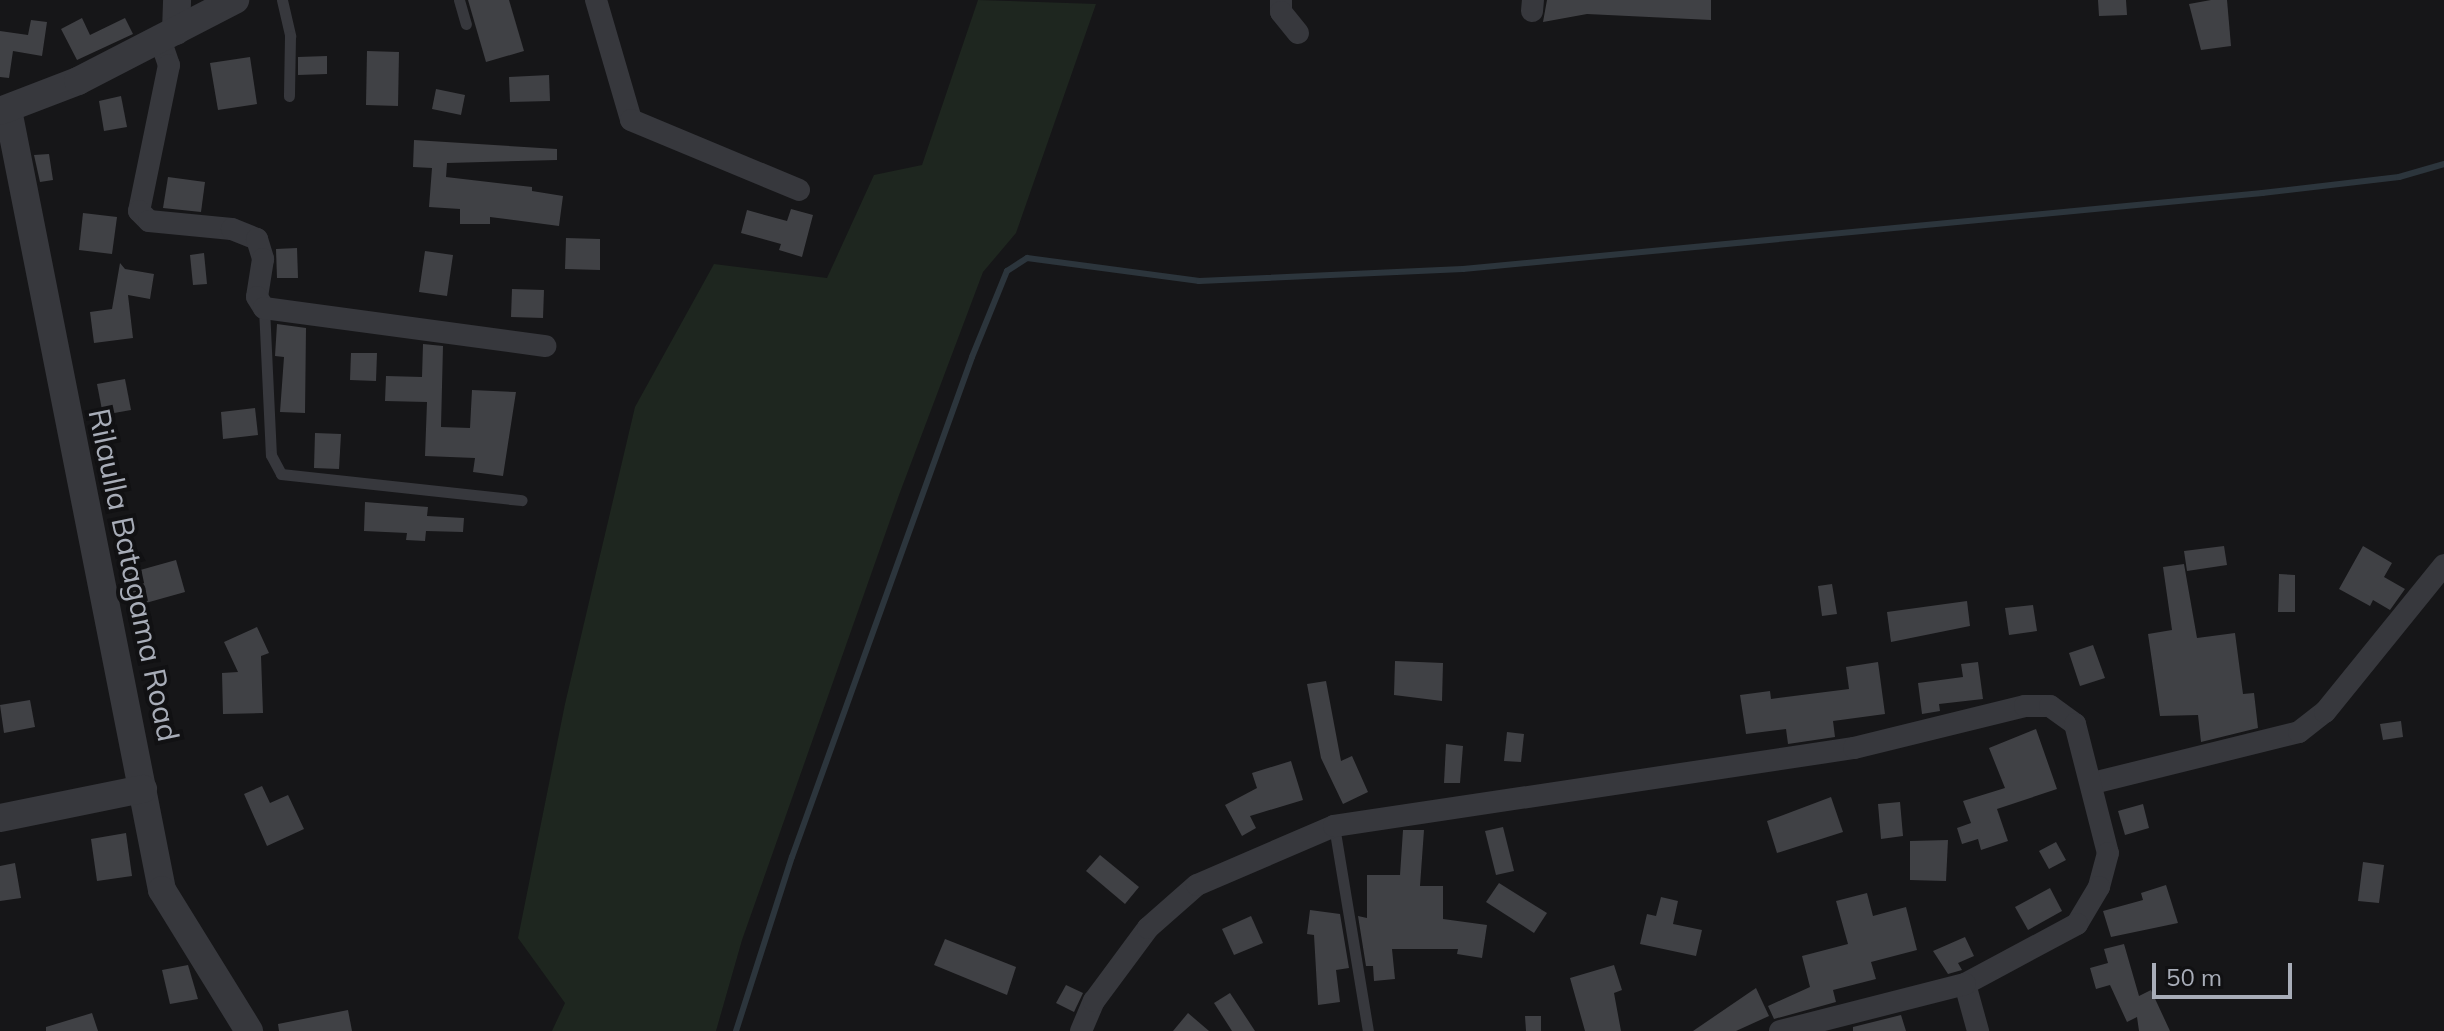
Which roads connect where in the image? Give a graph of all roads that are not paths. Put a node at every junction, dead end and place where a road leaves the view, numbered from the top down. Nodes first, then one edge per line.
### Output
1 (177, 0) edge
2 (235, 0) edge
3 (282, 0) edge
4 (459, 0) edge
5 (596, 0) edge
6 (1281, 0) edge
7 (466, 24) dead end
8 (1298, 33) dead end
9 (168, 35) junction
10 (289, 96) dead end
11 (4, 111) edge
12 (799, 190) dead end
13 (264, 308) junction
14 (545, 346) dead end
15 (522, 500) dead end
16 (2444, 565) edge
17 (2093, 783) junction
18 (143, 789) junction
19 (0, 818) edge
20 (1334, 826) junction
21 (1965, 984) junction
22 (244, 1030) edge
23 (1081, 1031) edge
24 (1368, 1031) edge
25 (1780, 1031) edge
26 (1978, 1031) edge

1 - 9 street
2 - 9 street
3 - 10 lane
4 - 7 lane
5 - 12 street
6 - 8 street
9 - 11 street
9 - 13 street
11 - 18 street, Rilaulla Batagama Road
13 - 14 street
13 - 15 lane
16 - 17 street
17 - 20 street
17 - 21 street
18 - 19 street
18 - 22 street, Rilaulla Batagama Road
20 - 23 street
20 - 24 lane
21 - 25 street
21 - 26 street

